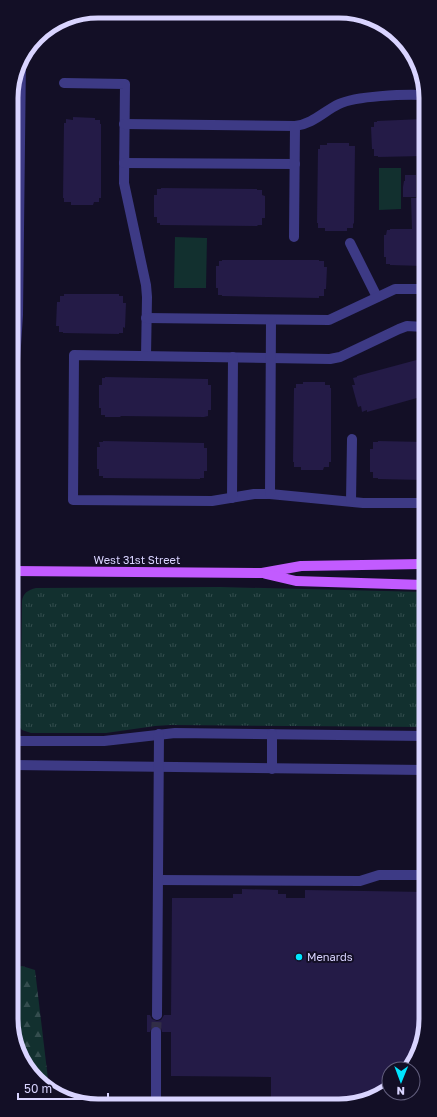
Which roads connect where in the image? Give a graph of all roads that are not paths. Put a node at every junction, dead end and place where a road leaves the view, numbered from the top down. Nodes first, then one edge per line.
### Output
1 (22, 75) edge
2 (64, 83) dead end
3 (419, 95) edge
4 (124, 124) junction
5 (295, 126) junction
6 (124, 163) junction
7 (295, 164) junction
8 (294, 237) dead end
9 (350, 242) dead end
10 (419, 289) edge
11 (377, 297) junction
12 (18, 316) edge
13 (146, 318) junction
14 (271, 320) junction
15 (419, 327) edge
16 (146, 356) junction
17 (232, 357) junction
18 (271, 358) junction
19 (352, 439) dead end
20 (270, 494) junction
21 (232, 498) junction
22 (351, 501) junction
23 (419, 503) edge
24 (419, 564) edge
25 (18, 571) edge
26 (262, 573) junction
27 (419, 585) edge
28 (159, 734) junction
29 (272, 734) junction
30 (419, 736) edge
31 (18, 741) edge
32 (18, 766) edge
33 (159, 768) junction
34 (272, 769) junction
35 (419, 770) edge
36 (419, 875) edge
37 (158, 880) junction
38 (157, 1015) tunnel mouth
39 (156, 1032) tunnel mouth
40 (156, 1099) edge

1 - 12 street
2 - 4 street
3 - 5 street
4 - 5 street
4 - 6 street
5 - 7 street
6 - 7 street
6 - 13 street
7 - 8 street
9 - 11 street
10 - 11 street
11 - 14 street
13 - 14 street
13 - 16 street
14 - 18 street
15 - 18 street
16 - 17 street
16 - 21 street
17 - 18 street
17 - 21 street
18 - 20 street
19 - 22 street
20 - 21 street
20 - 22 street
22 - 23 street
24 - 26 main road, West 31st Street
25 - 26 main road, West 31st Street
26 - 27 main road, West 31st Street
28 - 29 street
28 - 31 street
28 - 33 street
29 - 30 street
29 - 34 street
32 - 33 street
33 - 34 street
33 - 37 street
34 - 35 street
36 - 37 street
37 - 38 street
39 - 40 street

